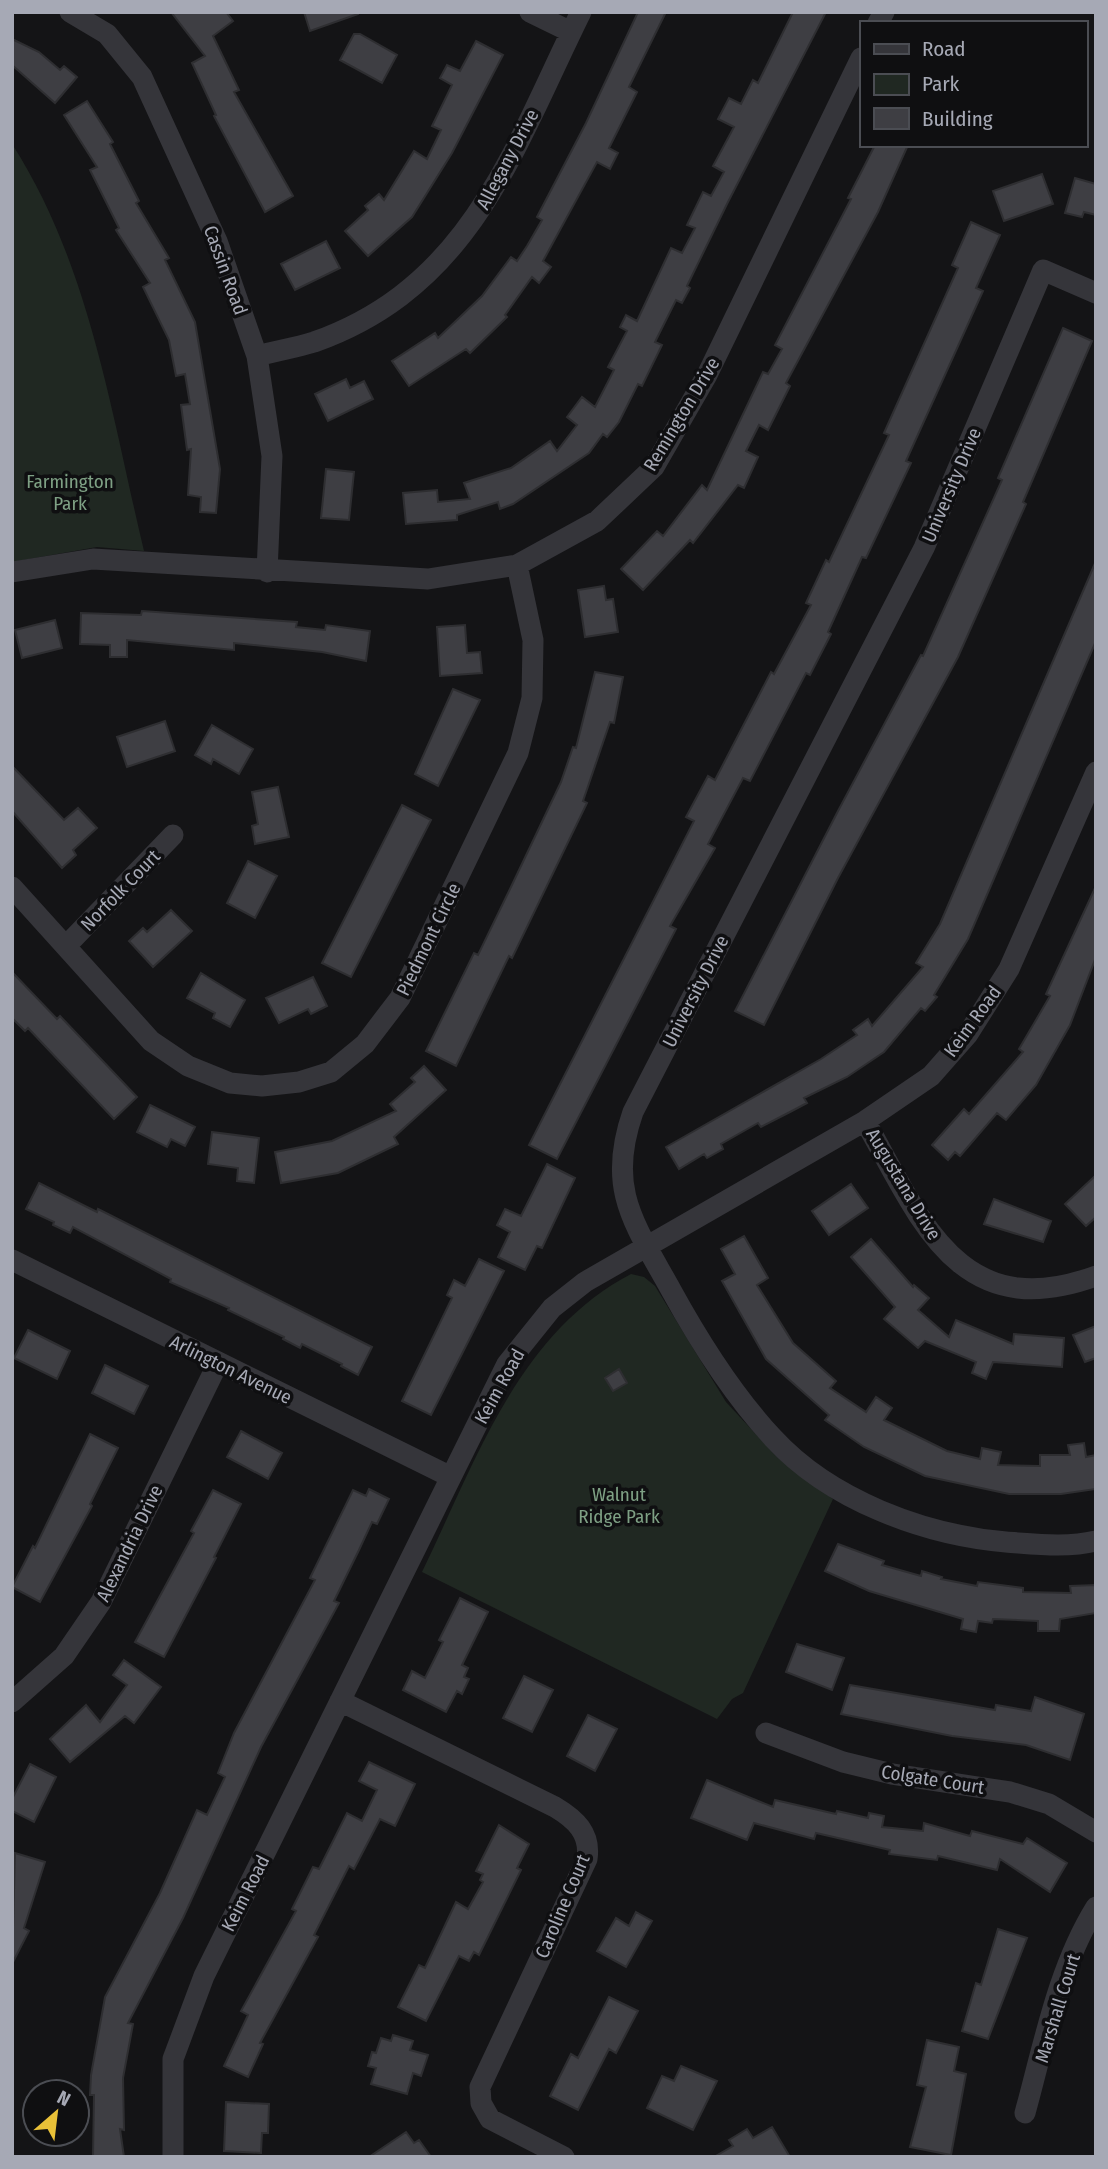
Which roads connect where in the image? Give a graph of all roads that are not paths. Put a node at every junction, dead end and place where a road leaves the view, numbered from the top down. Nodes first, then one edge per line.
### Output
1 (70, 12) edge
2 (530, 12) edge
3 (580, 12) edge
4 (571, 32) junction
5 (860, 60) edge
6 (1096, 293) edge
7 (257, 356) junction
8 (517, 565) junction
9 (12, 572) edge
10 (267, 572) junction
11 (1096, 772) edge
12 (173, 835) dead end
13 (12, 887) edge
14 (67, 945) junction
15 (865, 1121) junction
16 (647, 1246) junction
17 (12, 1260) edge
18 (1096, 1276) edge
19 (218, 1363) junction
20 (451, 1478) junction
21 (1096, 1541) edge
22 (12, 1702) edge
23 (340, 1702) junction
24 (766, 1733) dead end
25 (1096, 1832) edge
26 (1096, 1907) edge
27 (1025, 2113) dead end
28 (173, 2157) edge
29 (564, 2157) edge

1 - 7 street, Cassin Road
2 - 4 street
3 - 4 street, Allegany Drive
4 - 7 street, Allegany Drive
5 - 8 street, Remington Drive
6 - 16 street, University Drive
7 - 10 street, Cassin Road
8 - 10 street, Remington Drive
8 - 14 street, Piedmont Circle
9 - 10 street, Remington Drive
11 - 15 street, Keim Road
12 - 14 street, Norfolk Court
13 - 14 street, Piedmont Circle
15 - 16 street, Keim Road
15 - 18 street, Augustana Drive
16 - 20 street, Keim Road
16 - 21 street, University Drive
17 - 19 street, Arlington Avenue
19 - 20 street, Arlington Avenue
19 - 22 street, Alexandria Drive
20 - 23 street, Keim Road
23 - 28 street, Keim Road
23 - 29 street, Caroline Court
24 - 25 street, Colgate Court
26 - 27 street, Marshall Court

